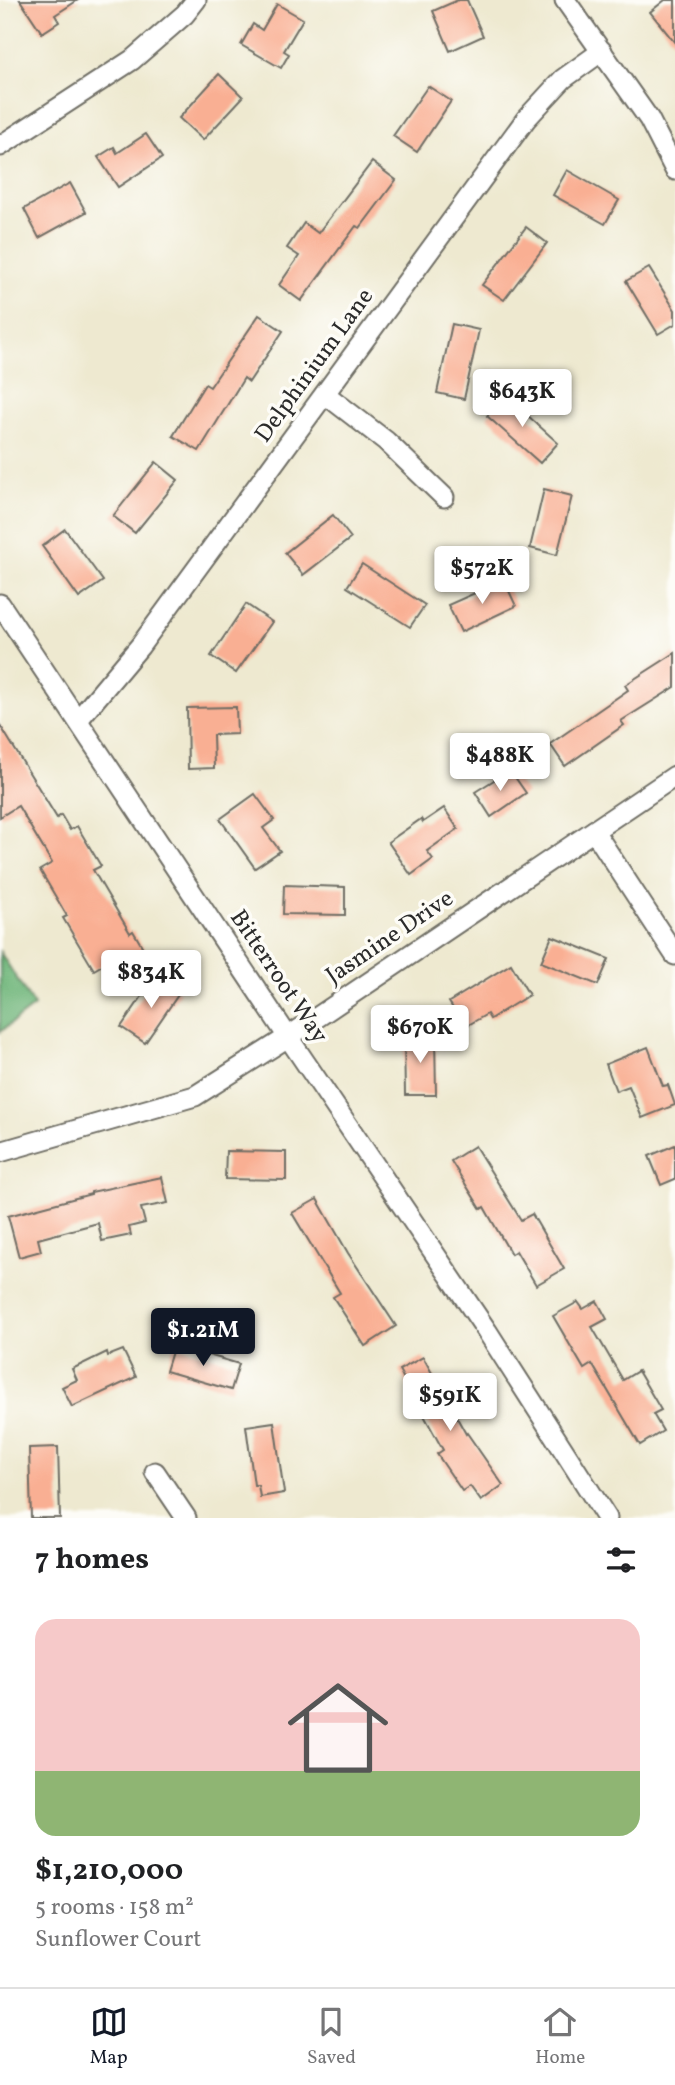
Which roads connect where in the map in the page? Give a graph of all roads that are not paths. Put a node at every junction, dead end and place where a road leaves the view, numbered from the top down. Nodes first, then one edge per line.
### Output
1 (196, 0) edge
2 (565, 0) edge
3 (602, 51) junction
4 (0, 146) edge
5 (675, 170) edge
6 (325, 394) junction
7 (444, 497) dead end
8 (0, 604) edge
9 (78, 720) junction
10 (675, 776) edge
11 (594, 831) junction
12 (675, 955) edge
13 (288, 1037) junction
14 (0, 1152) edge
15 (155, 1472) dead end
16 (186, 1518) edge
17 (607, 1518) edge

1 - 4 street
2 - 3 street
3 - 5 street
3 - 6 street, Delphinium Lane
6 - 7 street
6 - 9 street, Delphinium Lane
8 - 9 street, Bitterroot Way
9 - 13 street, Bitterroot Way
10 - 11 street, Jasmine Drive
11 - 12 street
11 - 13 street, Jasmine Drive
13 - 14 street, Jasmine Drive
13 - 17 street, Bitterroot Way
15 - 16 street

